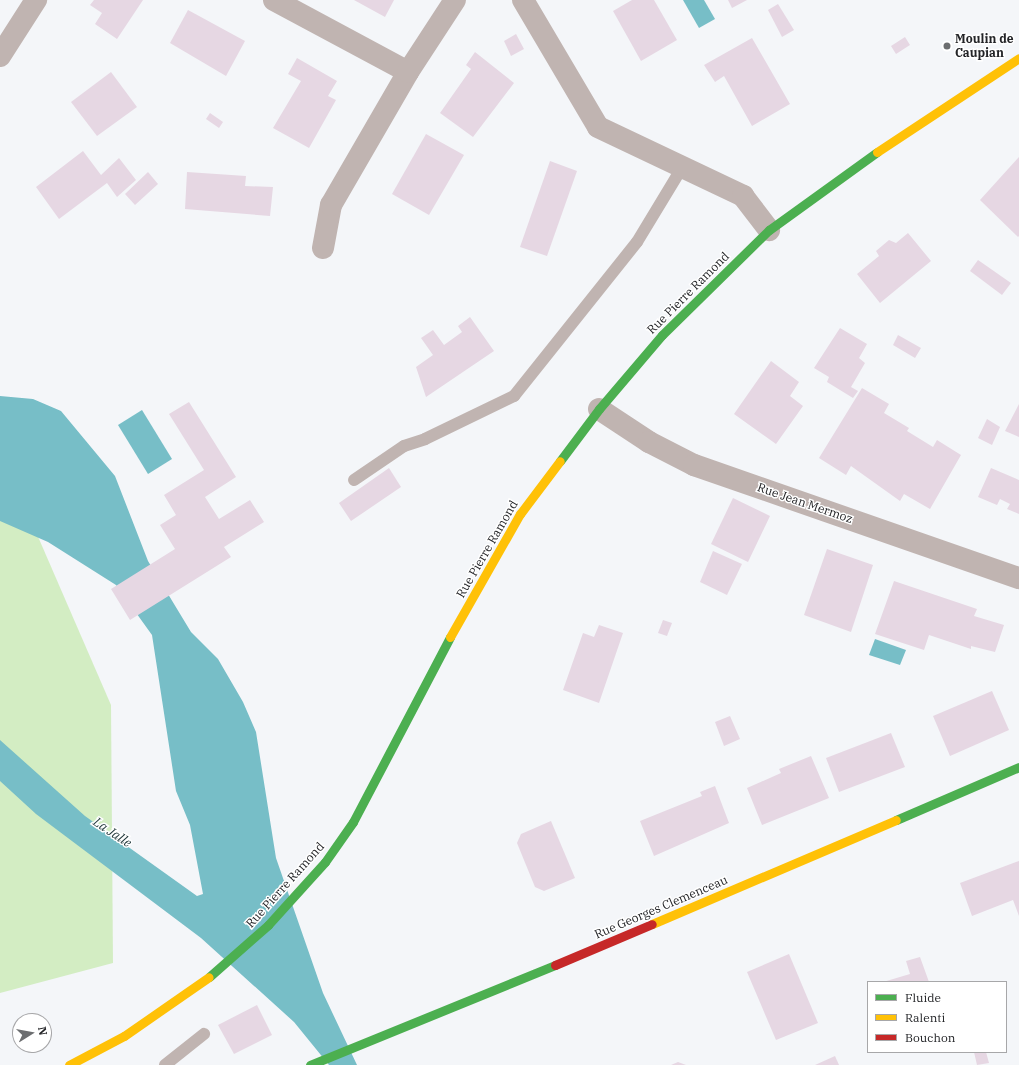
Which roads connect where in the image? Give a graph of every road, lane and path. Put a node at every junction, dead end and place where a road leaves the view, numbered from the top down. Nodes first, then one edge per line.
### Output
1 (36, 0) edge
2 (274, 0) edge
3 (455, 0) edge
4 (523, 0) edge
5 (0, 56) edge
6 (1019, 58) edge
7 (408, 72) junction
8 (683, 166) junction
9 (769, 230) junction
10 (323, 248) dead end
11 (600, 409) junction
12 (354, 480) dead end
13 (1019, 578) edge
14 (1019, 768) edge
15 (204, 1034) dead end
16 (69, 1065) edge
17 (165, 1065) edge
18 (310, 1065) edge

1 - 5 street
2 - 7 street
3 - 7 street
4 - 8 street
6 - 9 main road, Rue Pierre Ramond
7 - 10 street
8 - 9 street
8 - 12 lane
9 - 11 main road, Rue Pierre Ramond
11 - 13 street, Rue Jean Mermoz
11 - 16 main road, Rue Pierre Ramond
14 - 18 main road, Rue Georges Clemenceau
15 - 17 lane

